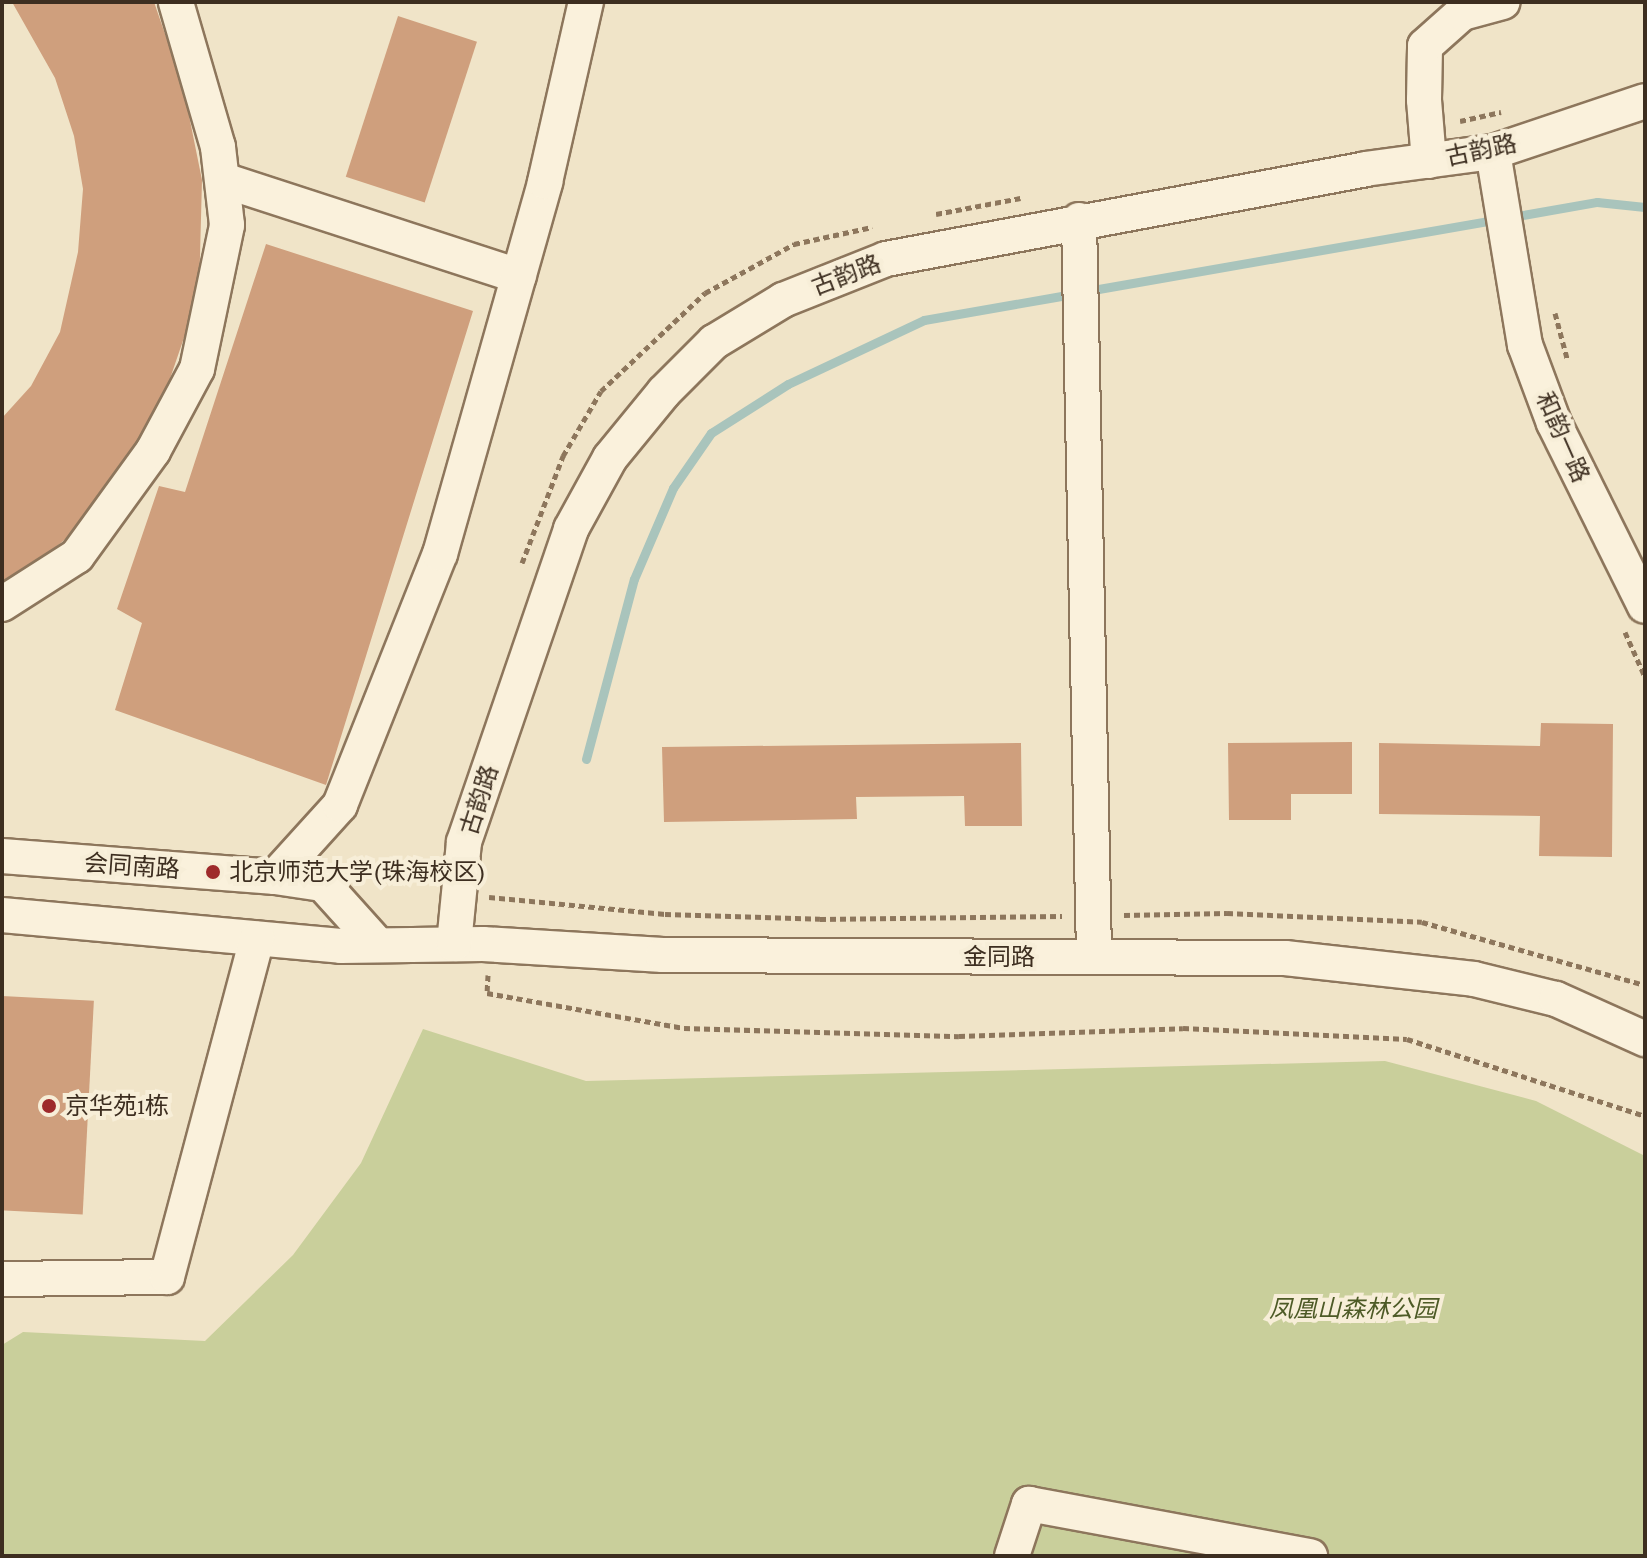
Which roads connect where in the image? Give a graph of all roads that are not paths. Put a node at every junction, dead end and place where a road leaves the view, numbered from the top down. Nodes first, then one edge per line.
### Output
1 (176, 2) edge
2 (586, 2) edge
3 (1503, 2) edge
4 (1645, 101) edge
5 (1493, 152) junction
6 (1429, 161) junction
7 (223, 180) junction
8 (1079, 220) junction
9 (519, 276) junction
10 (2, 604) edge
11 (1645, 606) edge
12 (2, 856) edge
13 (275, 877) junction
14 (2, 915) edge
15 (257, 939) junction
16 (454, 944) junction
17 (378, 945) junction
18 (1094, 957) junction
19 (1645, 1039) edge
20 (2, 1279) edge
21 (1012, 1556) edge
22 (1310, 1556) edge

1 - 7 street
2 - 9 street
3 - 6 street
4 - 5 street, 古韵路
5 - 6 street, 古韵路
5 - 11 street, 和韵一路
6 - 8 street, 古韵路
7 - 9 street
7 - 10 street
8 - 16 street, 古韵路
8 - 18 street
9 - 13 street
12 - 13 street, 会同南路
13 - 17 street, 会同南路
14 - 15 street
15 - 17 street, 金同路
15 - 20 street
16 - 17 street, 金同路
16 - 18 street, 金同路
18 - 19 street, 金同路
21 - 22 street

